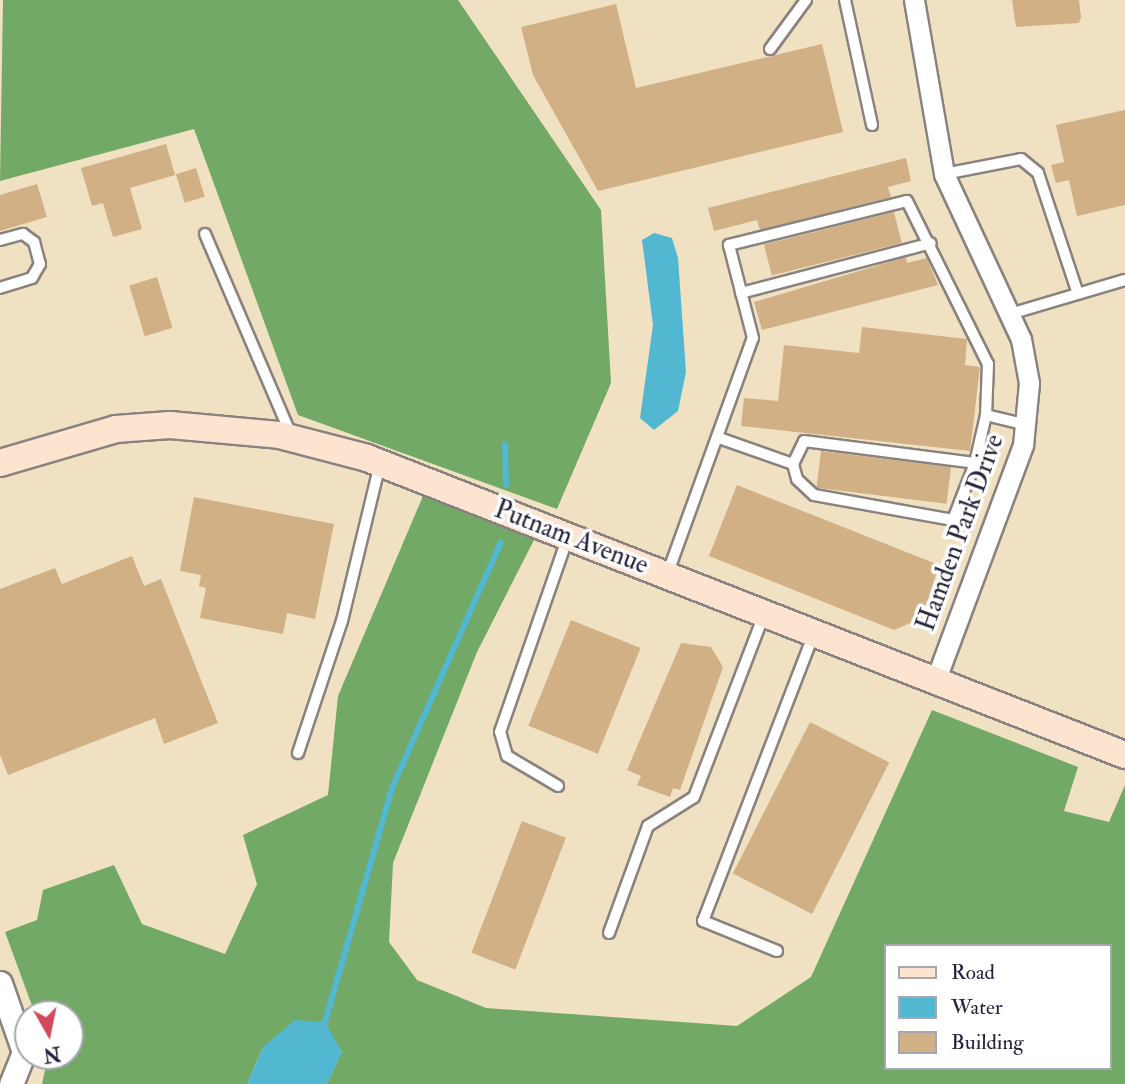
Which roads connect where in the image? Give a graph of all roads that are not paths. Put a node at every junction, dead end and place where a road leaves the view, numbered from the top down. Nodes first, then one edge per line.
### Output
1 (806, 0) edge
2 (845, 0) edge
3 (914, 0) edge
4 (770, 50) dead end
5 (872, 125) dead end
6 (944, 174) junction
7 (205, 234) dead end
8 (0, 240) edge
9 (931, 243) junction
10 (1125, 280) edge
11 (0, 288) edge
12 (1077, 292) junction
13 (741, 293) junction
14 (1010, 314) junction
15 (986, 415) junction
16 (1027, 425) junction
17 (293, 438) junction
18 (719, 438) junction
19 (0, 463) edge
20 (380, 463) junction
21 (975, 463) junction
22 (793, 464) junction
23 (568, 537) junction
24 (667, 575) junction
25 (765, 614) junction
26 (814, 633) junction
27 (935, 682) junction
28 (298, 753) dead end
29 (1125, 755) edge
30 (558, 786) dead end
31 (608, 933) dead end
32 (777, 951) dead end
33 (0, 983) edge
34 (10, 1084) edge

1 - 4 lane
2 - 5 lane
3 - 6 street, Hamden Park Drive
6 - 12 lane
6 - 14 street, Hamden Park Drive
7 - 17 lane
8 - 11 lane
9 - 13 lane
9 - 13 lane
9 - 15 lane
10 - 12 lane
12 - 14 lane
13 - 18 lane
14 - 16 street, Hamden Park Drive
15 - 16 lane
15 - 21 lane
16 - 27 street, Hamden Park Drive
17 - 19 main road, Putnam Avenue
17 - 20 main road, Putnam Avenue
18 - 22 lane
18 - 24 lane
20 - 23 main road, Putnam Avenue
20 - 28 lane
21 - 22 lane
21 - 22 lane
23 - 24 main road, Putnam Avenue
23 - 30 lane
24 - 25 main road, Putnam Avenue
25 - 26 main road, Putnam Avenue
25 - 31 lane
26 - 27 main road, Putnam Avenue
26 - 32 lane
27 - 29 main road, Putnam Avenue
33 - 34 street

